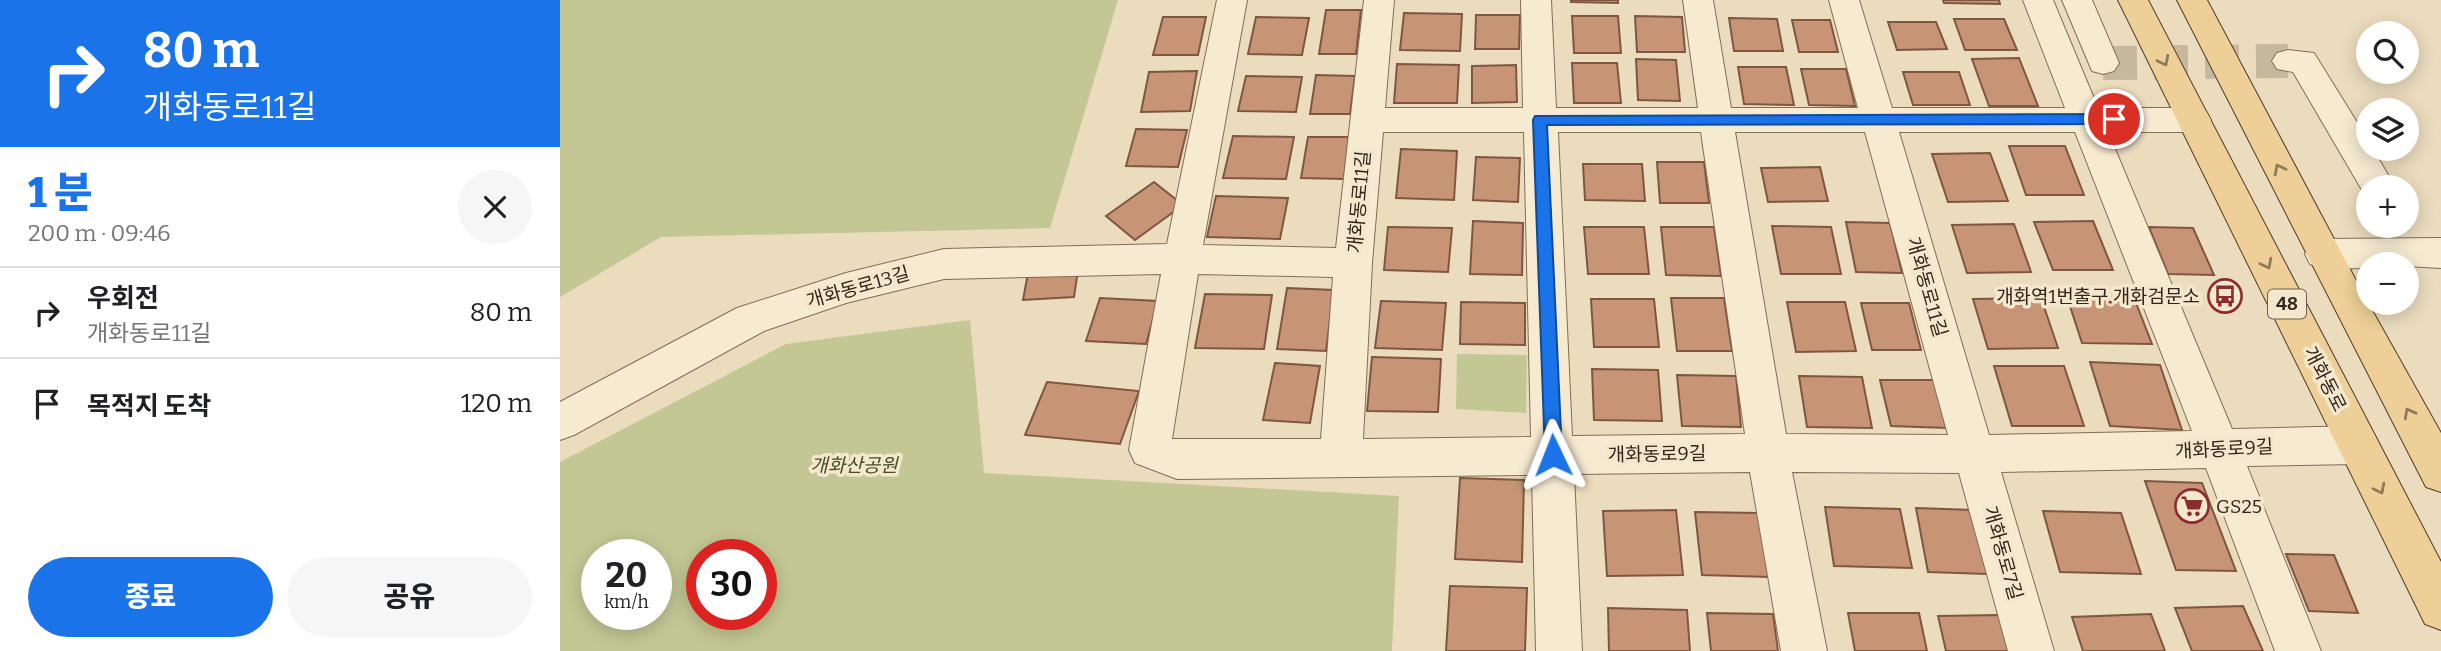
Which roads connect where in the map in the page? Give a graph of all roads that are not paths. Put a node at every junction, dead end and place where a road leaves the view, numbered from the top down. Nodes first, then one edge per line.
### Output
1 (1232, 0) edge
2 (1379, 0) edge
3 (1536, 0) edge
4 (1698, 0) edge
5 (1844, 0) edge
6 (2038, 0) edge
7 (2077, 0) edge
8 (2133, 0) edge
9 (2192, 0) edge
10 (2288, 61) tunnel mouth
11 (2103, 63) dead end
12 (2088, 119) junction
13 (1367, 120) junction
14 (1540, 120) junction
15 (1717, 120) junction
16 (1879, 120) junction
17 (2194, 120) junction
18 (2371, 175) edge
19 (2441, 253) edge
20 (2323, 254) junction
21 (1182, 260) junction
22 (1353, 263) junction
23 (560, 422) edge
24 (2358, 445) junction
25 (2219, 448) junction
26 (1768, 453) junction
27 (1974, 454) junction
28 (1553, 455) junction
29 (1341, 456) junction
30 (2441, 473) edge
31 (2441, 608) edge
32 (1559, 651) edge
33 (1804, 651) edge
34 (2031, 651) edge
35 (2298, 651) edge

1 - 21 street
2 - 13 street
3 - 14 street
4 - 15 street
5 - 16 street
6 - 12 street
7 - 11 street
8 -> 17 main road, 개화동로 / 48
20 -> 9 main road
10 - 18 street
12 - 16 street
12 - 17 street
12 - 25 street
13 - 14 street
13 - 22 street, 개화동로11길
14 - 15 street
14 - 28 street
15 - 16 street
15 - 26 street
16 - 27 street, 개화동로11길
17 -> 24 main road, 개화동로 / 48
19 - 20 street
30 -> 20 main road
21 - 22 street, 개화동로13길
21 - 23 street, 개화동로13길
21 - 29 street, 개화동로9길
22 - 29 street, 개화동로11길
24 - 25 street, 개화동로9길
24 -> 31 main road, 개화동로 / 48
25 - 27 street, 개화동로9길
25 - 35 street
26 - 27 street, 개화동로9길
26 - 28 street, 개화동로9길
26 - 33 street
27 - 34 street, 개화동로7길
28 - 29 street, 개화동로9길
28 - 32 street

